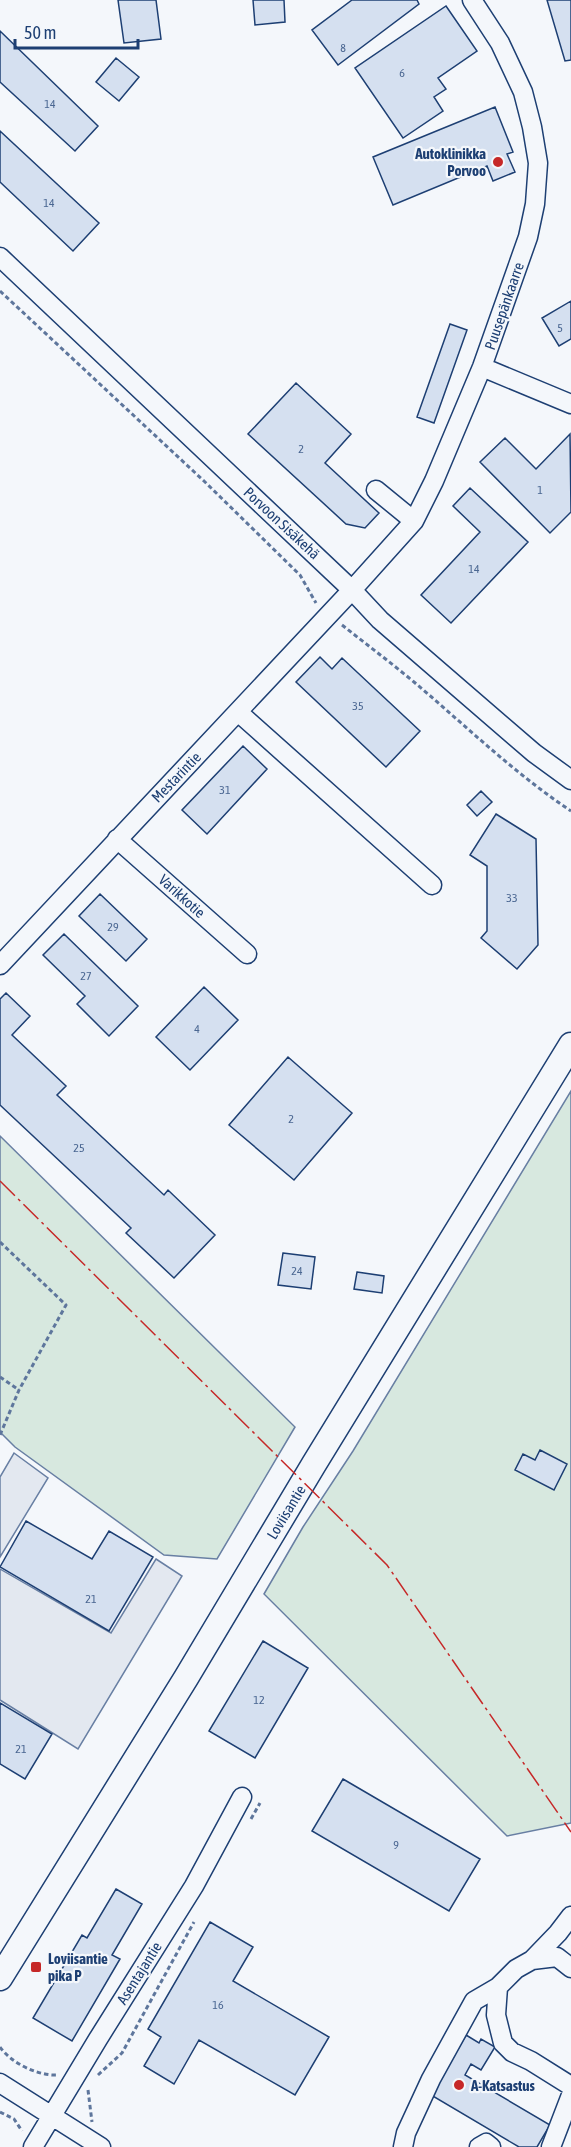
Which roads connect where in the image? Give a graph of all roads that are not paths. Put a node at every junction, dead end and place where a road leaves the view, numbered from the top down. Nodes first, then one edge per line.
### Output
1 (472, 0) edge
2 (0, 257) edge
3 (483, 367) junction
4 (571, 404) edge
5 (376, 490) dead end
6 (414, 521) junction
7 (352, 590) junction
8 (238, 712) junction
9 (571, 780) edge
10 (117, 838) junction
11 (432, 885) dead end
12 (247, 954) dead end
13 (0, 965) edge
14 (571, 1046) edge
15 (242, 1797) dead end
16 (571, 1916) edge
17 (531, 1960) junction
18 (571, 1968) edge
19 (0, 1978) edge
20 (498, 1987) junction
21 (0, 2083) edge
22 (571, 2086) edge
23 (571, 2095) edge
24 (52, 2115) junction
25 (34, 2146) edge
26 (101, 2147) edge
27 (403, 2147) edge
28 (479, 2147) edge
29 (491, 2147) edge
30 (551, 2147) edge

1 - 3 street, Puusepänkaarre
2 - 7 street, Porvoon Sisäkehä
3 - 4 street
3 - 6 street, Puusepänkaarre
5 - 6 street
6 - 7 street, Puusepänkaarre
7 - 8 street, Mestarintie
7 - 9 street, Porvoon Sisäkehä
8 - 10 street, Mestarintie
8 - 11 street
10 - 12 street, Varikkotie
10 - 13 street, Mestarintie
14 - 19 main road, Loviisantie
15 - 24 street, Asentajantie
16 - 17 street
17 - 18 street
17 - 20 street
20 - 22 street
20 - 27 street
21 - 24 street
23 - 30 street
24 - 25 street, Asentajantie
24 - 26 street
28 - 29 street

